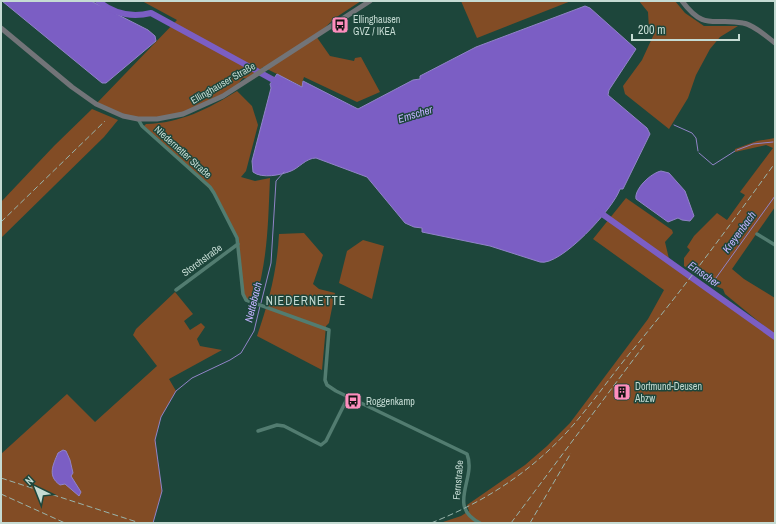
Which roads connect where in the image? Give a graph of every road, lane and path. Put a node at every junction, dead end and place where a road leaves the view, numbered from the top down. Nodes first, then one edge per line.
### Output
1 (369, 1) edge
2 (682, 1) edge
3 (1, 28) edge
4 (775, 43) edge
5 (138, 119) junction
6 (757, 234) dead end
7 (238, 244) junction
8 (775, 245) edge
9 (176, 290) dead end
10 (348, 397) junction
11 (258, 431) dead end
12 (467, 454) joint
13 (480, 523) edge

1 - 5 main road, Ellinghauser Straße
2 - 4 main road
3 - 5 main road, Ellinghauser Straße
5 - 7 street, Niedernetter Straße
6 - 8 street
7 - 9 street, Storchstraße
7 - 10 street, Niedernetter Straße
10 - 11 street
10 - 12 street, Niedernetter Straße
12 - 13 street, Fernstraße

